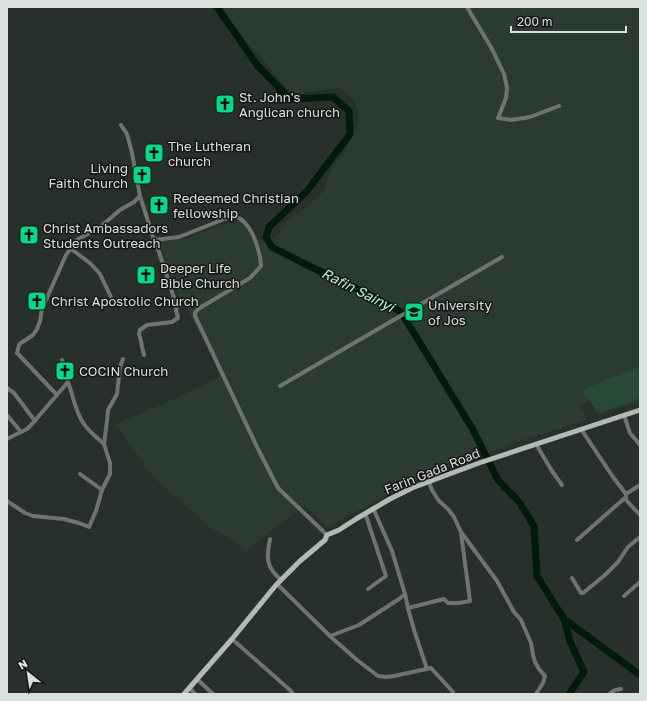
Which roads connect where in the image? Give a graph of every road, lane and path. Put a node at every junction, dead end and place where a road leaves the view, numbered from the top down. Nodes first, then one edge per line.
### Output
1 (467, 7) edge
2 (559, 106) dead end
3 (121, 125) dead end
4 (140, 196) junction
5 (155, 240) junction
6 (70, 248) junction
7 (502, 257) dead end
8 (111, 297) dead end
9 (144, 355) dead end
10 (123, 359) dead end
11 (62, 360) dead end
12 (68, 382) junction
13 (280, 386) dead end
14 (7, 388) edge
15 (57, 395) junction
16 (640, 410) edge
17 (7, 415) edge
18 (624, 415) junction
19 (35, 421) junction
20 (581, 430) junction
21 (21, 432) junction
22 (7, 439) edge
23 (104, 444) junction
24 (536, 444) junction
25 (640, 445) edge
26 (80, 474) dead end
27 (429, 482) junction
28 (562, 485) dead end
29 (640, 485) edge
30 (102, 490) junction
31 (626, 496) junction
32 (7, 501) edge
33 (374, 508) junction
34 (365, 513) junction
35 (640, 515) edge
36 (461, 532) junction
37 (328, 535) junction
38 (640, 537) edge
39 (270, 540) dead end
40 (577, 540) dead end
41 (572, 578) dead end
42 (279, 582) junction
43 (640, 582) edge
44 (368, 590) dead end
45 (405, 594) junction
46 (624, 596) dead end
47 (408, 608) junction
48 (330, 636) junction
49 (232, 639) junction
50 (427, 669) junction
51 (197, 679) junction
52 (190, 688) junction
53 (621, 689) dead end
54 (453, 692) dead end
55 (184, 694) edge
56 (195, 694) edge
57 (213, 694) edge
58 (293, 694) edge
59 (536, 694) edge
60 (609, 694) edge

1 - 2 street
3 - 4 street
4 - 5 street
4 - 6 street
5 - 9 street
5 - 37 street
6 - 8 street
6 - 15 street
7 - 13 street
10 - 23 street
11 - 12 street
12 - 15 street
12 - 23 street
14 - 19 street
15 - 19 street
16 - 18 main road, Farin Gada Road
17 - 21 street
18 - 20 main road, Farin Gada Road
18 - 25 street
19 - 21 street
20 - 24 main road, Farin Gada Road
20 - 31 street
21 - 22 street
23 - 30 street
24 - 27 main road, Farin Gada Road
24 - 28 street
26 - 30 street
27 - 33 main road, Farin Gada Road
27 - 36 street
29 - 31 street
30 - 32 street
31 - 35 street
31 - 40 street
33 - 34 main road, Farin Gada Road
33 - 45 street
34 - 37 main road, Farin Gada Road
34 - 44 street
36 - 47 street
36 - 59 street
37 - 42 main road, Farin Gada Road
38 - 41 street
39 - 42 street
42 - 48 street
42 - 49 main road, Farin Gada Road
43 - 46 street
45 - 47 street
45 - 48 street
47 - 50 street
48 - 50 street
49 - 51 main road, Farin Gada Road
49 - 58 street
50 - 54 street
51 - 52 main road, Farin Gada Road
51 - 57 street
52 - 55 main road, Farin Gada Road
52 - 56 street
53 - 60 street

